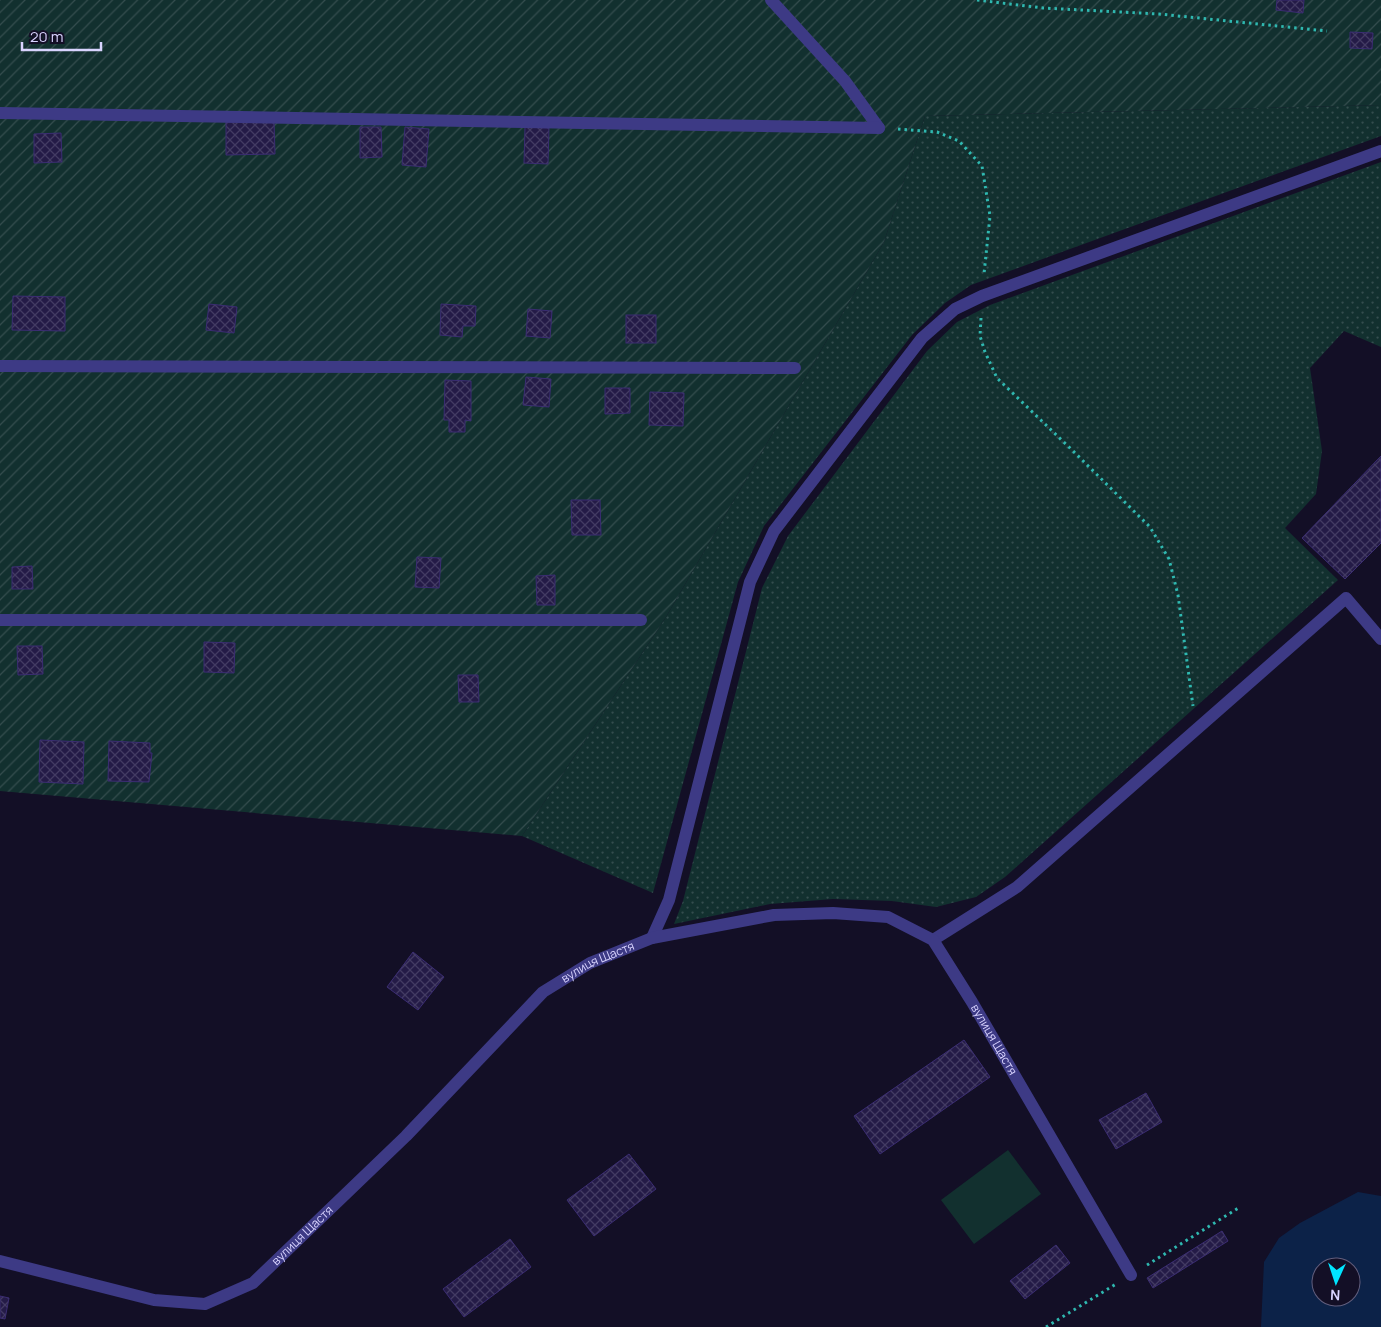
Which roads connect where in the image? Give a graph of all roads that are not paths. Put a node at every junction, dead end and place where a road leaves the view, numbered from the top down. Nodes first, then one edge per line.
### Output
1 (771, 0) edge
2 (0, 113) edge
3 (1381, 151) edge
4 (0, 366) edge
5 (795, 368) dead end
6 (0, 620) edge
7 (640, 620) dead end
8 (1381, 639) edge
9 (652, 938) junction
10 (933, 940) junction
11 (0, 1261) edge
12 (1131, 1275) dead end

1 - 2 street
3 - 9 street
4 - 5 street
6 - 7 street
8 - 10 street
9 - 10 street, вулиця Щастя
9 - 11 street, вулиця Щастя
10 - 12 street, вулиця Щастя

